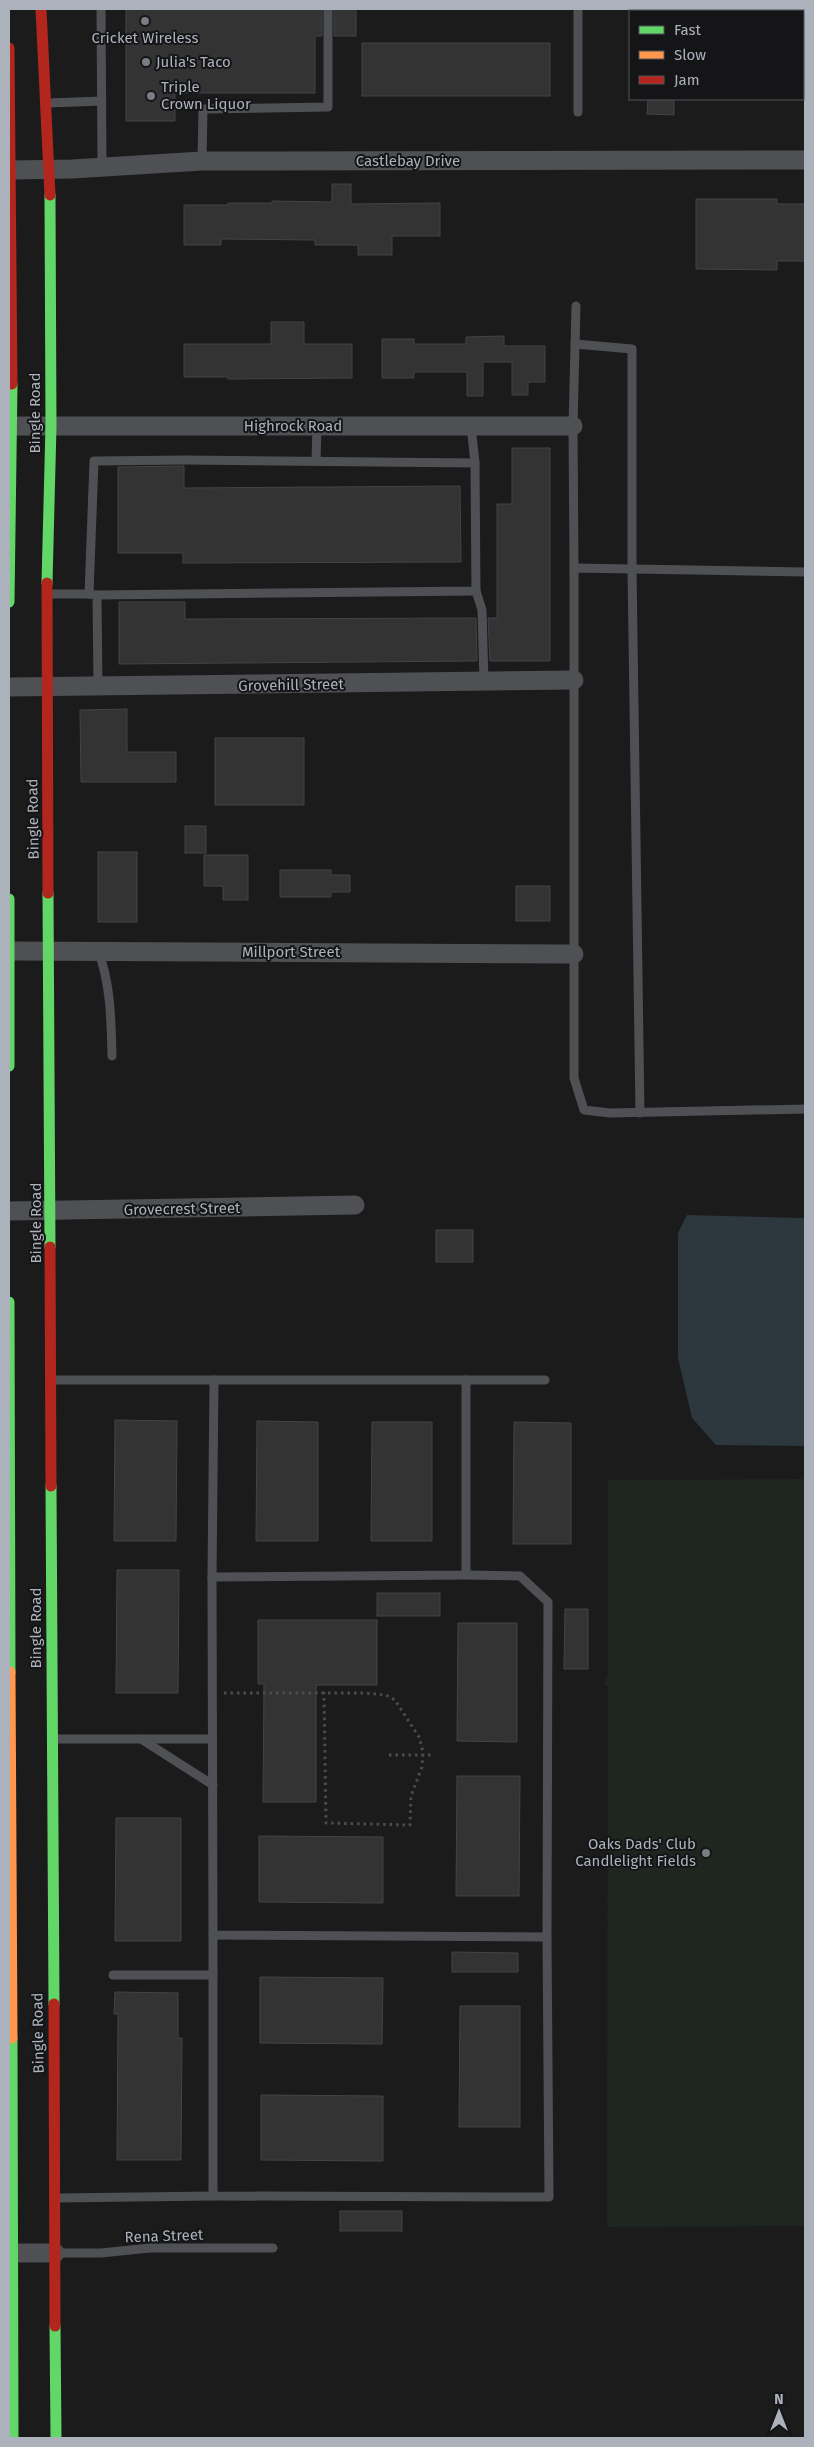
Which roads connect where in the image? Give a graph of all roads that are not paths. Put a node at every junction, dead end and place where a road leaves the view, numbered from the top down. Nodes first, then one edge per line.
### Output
1 (41, 9) edge
2 (101, 9) edge
3 (328, 9) edge
4 (578, 9) edge
5 (9, 48) edge
6 (102, 101) junction
7 (46, 103) junction
8 (578, 112) dead end
9 (805, 160) edge
10 (202, 161) junction
11 (102, 168) junction
12 (10, 170) edge
13 (50, 170) junction
14 (576, 306) dead end
15 (575, 344) junction
16 (12, 426) junction
17 (51, 426) junction
18 (317, 426) junction
19 (471, 426) junction
20 (573, 426) junction
21 (316, 461) junction
22 (475, 463) junction
23 (574, 568) junction
24 (632, 569) junction
25 (805, 572) edge
26 (476, 591) junction
27 (47, 594) junction
28 (93, 595) junction
29 (9, 602) edge
30 (574, 680) junction
31 (484, 683) junction
32 (9, 687) edge
33 (98, 687) junction
34 (47, 688) junction
35 (9, 899) edge
36 (50, 950) junction
37 (98, 950) junction
38 (9, 951) edge
39 (574, 954) junction
40 (112, 1056) dead end
41 (9, 1066) edge
42 (805, 1109) edge
43 (640, 1113) junction
44 (355, 1205) dead end
45 (51, 1211) junction
46 (9, 1212) edge
47 (9, 1302) edge
48 (51, 1380) junction
49 (214, 1380) junction
50 (466, 1380) junction
51 (546, 1380) dead end
52 (466, 1575) junction
53 (212, 1577) junction
54 (9, 1739) edge
55 (26, 1739) dead end
56 (47, 1739) junction
57 (141, 1739) junction
58 (212, 1739) junction
59 (212, 1785) junction
60 (213, 1935) junction
61 (547, 1938) junction
62 (113, 1975) dead end
63 (213, 1975) junction
64 (213, 2196) junction
65 (54, 2198) junction
66 (273, 2248) dead end
67 (10, 2253) edge
68 (55, 2253) junction
69 (14, 2438) edge
70 (56, 2438) edge

1 - 7 main road, Bingle Road
2 - 6 lane
3 - 10 lane
4 - 8 lane
5 - 12 main road, Bingle Road
6 - 7 lane
6 - 11 lane
7 - 13 main road, Bingle Road
9 - 10 street, Castlebay Drive
10 - 11 street, Castlebay Drive
11 - 13 street, Castlebay Drive
12 - 13 street, Castlebay Drive
12 - 16 main road, Bingle Road
13 - 17 main road, Bingle Road
14 - 15 lane
15 - 20 lane
15 - 24 lane
16 - 17 street, Highrock Road
16 - 29 main road, Bingle Road
17 - 18 street, Highrock Road
17 - 27 main road, Bingle Road
18 - 19 street, Highrock Road
18 - 21 lane
19 - 20 street, Highrock Road
19 - 22 lane
20 - 23 lane
21 - 22 lane
21 - 28 lane
22 - 26 lane
23 - 24 lane
23 - 30 lane
24 - 25 lane
24 - 43 lane
26 - 28 lane
26 - 31 lane
27 - 28 lane
27 - 34 main road, Bingle Road
28 - 33 lane
30 - 31 street, Grovehill Street
30 - 39 lane
31 - 33 street, Grovehill Street
32 - 34 street, Grovehill Street
33 - 34 street, Grovehill Street
34 - 36 main road, Bingle Road
35 - 38 main road
36 - 37 street, Millport Street
36 - 38 street, Millport Street
36 - 45 main road, Bingle Road
37 - 39 street, Millport Street
37 - 40 lane
38 - 41 main road
39 - 43 lane
42 - 43 lane
44 - 45 street, Grovecrest Street
45 - 46 street, Grovecrest Street
45 - 48 main road, Bingle Road
47 - 54 main road, Bingle Road
48 - 49 lane
48 - 56 main road, Bingle Road
49 - 50 lane
49 - 53 lane
50 - 51 lane
50 - 52 lane
52 - 53 lane
52 - 61 lane
53 - 58 lane
54 - 55 main road
54 - 67 main road, Bingle Road
56 - 57 lane
56 - 65 main road, Bingle Road
57 - 58 lane
57 - 59 lane
58 - 59 lane
59 - 60 lane
60 - 61 lane
60 - 63 lane
61 - 64 lane
62 - 63 lane
63 - 64 lane
64 - 65 lane
65 - 68 main road, Bingle Road
66 - 68 lane, Rena Street
67 - 68 street
67 - 69 main road, Bingle Road
68 - 70 main road, Bingle Road

